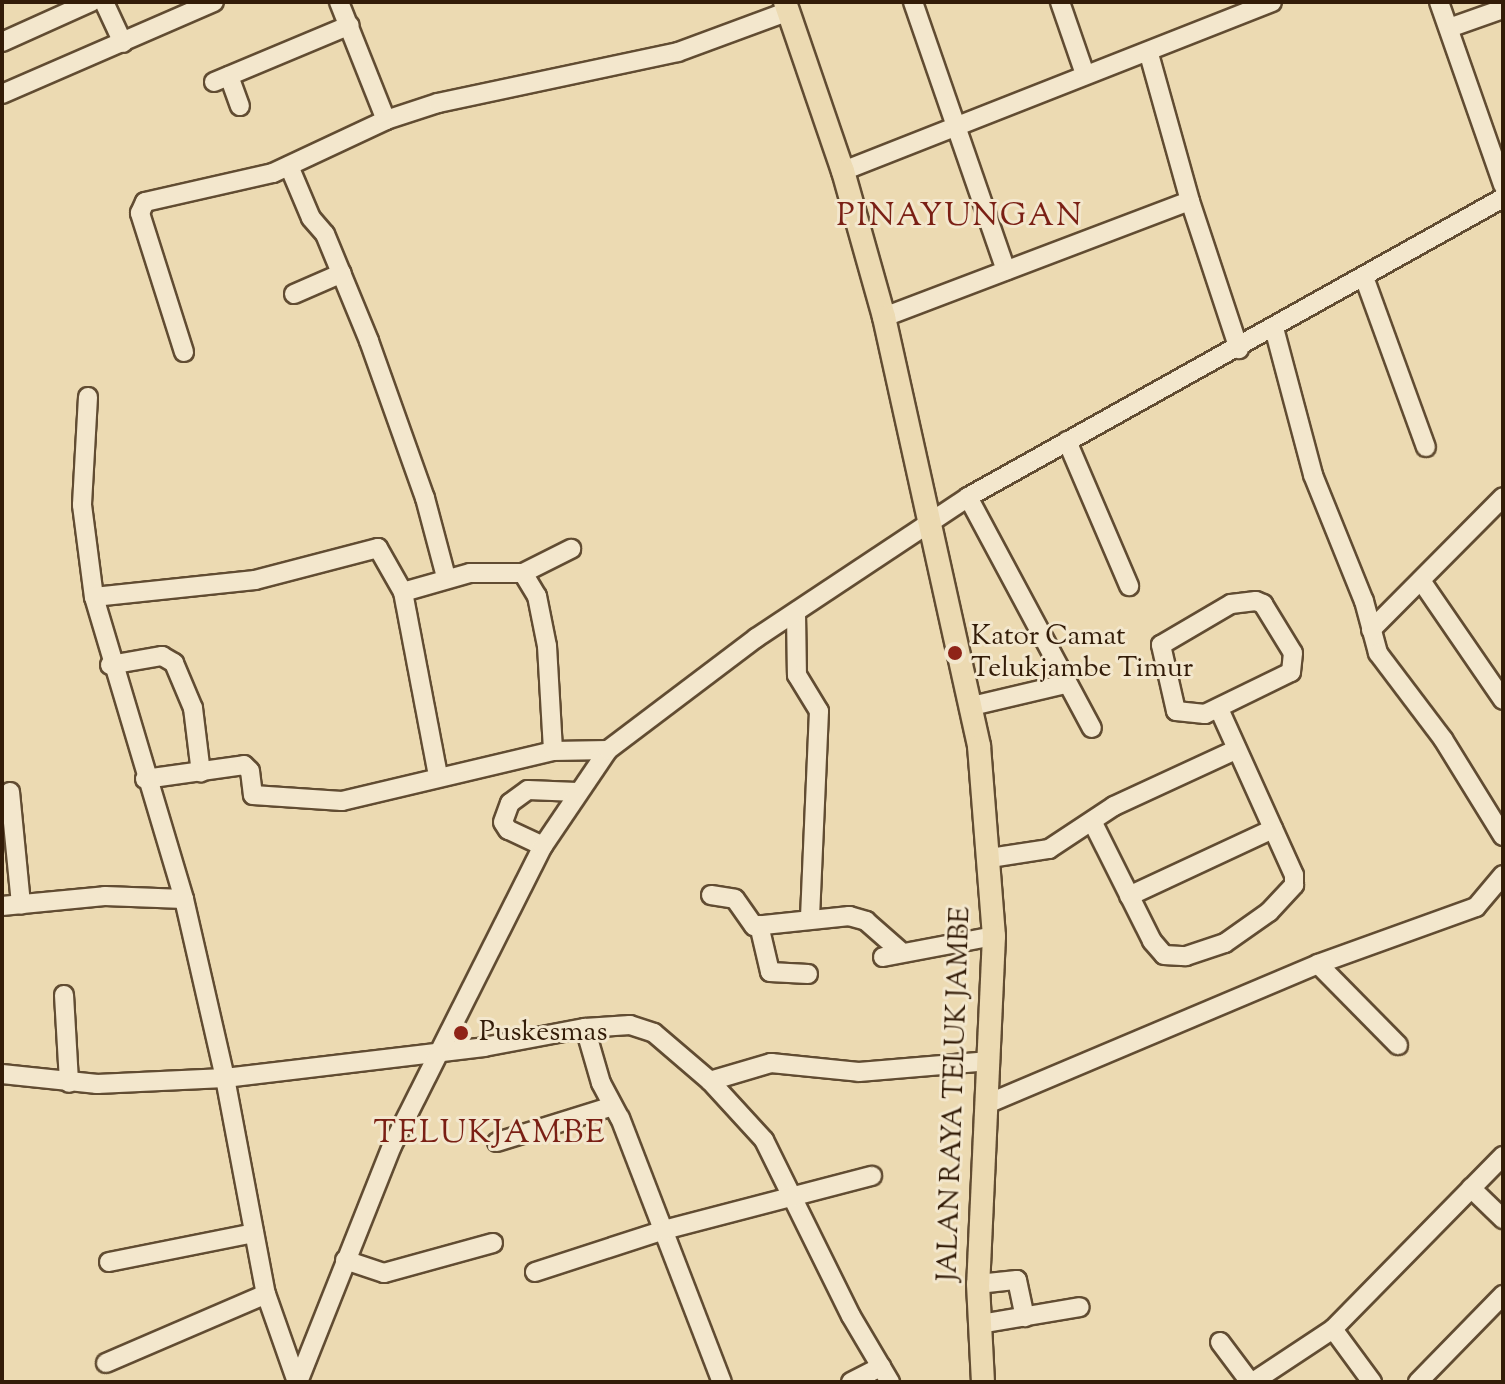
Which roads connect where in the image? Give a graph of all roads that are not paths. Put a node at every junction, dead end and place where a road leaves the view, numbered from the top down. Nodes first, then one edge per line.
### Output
1 (91, 2) edge
2 (104, 2) edge
3 (214, 2) edge
4 (339, 2) edge
5 (913, 2) edge
6 (1060, 2) edge
7 (1272, 2) edge
8 (1439, 2) edge
9 (787, 6) edge
10 (1503, 9) edge
11 (1237, 10) edge
12 (350, 25) junction
13 (1449, 28) junction
14 (2, 42) edge
15 (123, 43) junction
16 (1149, 54) junction
17 (1085, 74) junction
18 (2, 94) edge
19 (240, 106) dead end
20 (386, 120) junction
21 (957, 126) junction
22 (289, 166) junction
23 (843, 171) junction
24 (1503, 185) edge
25 (1503, 198) edge
26 (1190, 201) junction
27 (1006, 270) junction
28 (342, 273) junction
29 (1364, 277) junction
30 (294, 294) dead end
31 (884, 317) junction
32 (1274, 328) junction
33 (1239, 349) junction
34 (184, 352) dead end
35 (88, 397) dead end
36 (1067, 441) junction
37 (1426, 447) dead end
38 (968, 497) junction
39 (1503, 497) edge
40 (933, 525) junction
41 (571, 549) dead end
42 (523, 573) junction
43 (446, 577) junction
44 (1422, 582) junction
45 (1129, 586) dead end
46 (403, 592) junction
47 (94, 597) junction
48 (796, 614) junction
49 (1371, 630) junction
50 (110, 665) junction
51 (1066, 684) junction
52 (1503, 700) edge
53 (972, 706) junction
54 (1219, 709) junction
55 (1092, 728) dead end
56 (608, 750) junction
57 (1235, 750) junction
58 (553, 751) junction
59 (201, 773) junction
60 (438, 776) junction
61 (145, 779) junction
62 (10, 792) dead end
63 (577, 792) junction
64 (1093, 823) junction
65 (1500, 827) edge
66 (1273, 829) junction
67 (543, 846) junction
68 (990, 858) junction
69 (1503, 875) edge
70 (711, 895) dead end
71 (1129, 896) junction
72 (184, 899) junction
73 (21, 904) junction
74 (2, 906) edge
75 (810, 918) junction
76 (759, 925) junction
77 (994, 936) junction
78 (1318, 964) junction
79 (808, 974) dead end
80 (64, 995) dead end
81 (585, 1028) junction
82 (1398, 1045) dead end
83 (439, 1052) junction
84 (990, 1061) junction
85 (2, 1074) edge
86 (225, 1078) junction
87 (710, 1081) junction
88 (69, 1083) junction
89 (987, 1104) junction
90 (613, 1106) junction
91 (497, 1142) dead end
92 (1503, 1156) edge
93 (872, 1176) dead end
94 (1471, 1188) junction
95 (793, 1196) junction
96 (1503, 1219) edge
97 (664, 1230) junction
98 (254, 1233) junction
99 (493, 1243) dead end
100 (345, 1260) junction
101 (109, 1262) dead end
102 (535, 1272) dead end
103 (978, 1284) junction
104 (266, 1294) junction
105 (1503, 1295) edge
106 (1080, 1307) dead end
107 (1025, 1317) junction
108 (980, 1324) junction
109 (1333, 1329) junction
110 (1220, 1342) dead end
111 (106, 1363) dead end
112 (886, 1374) edge
113 (297, 1382) edge
114 (722, 1382) edge
115 (851, 1382) edge
116 (983, 1382) edge
117 (1251, 1382) edge
118 (1372, 1382) edge
119 (1418, 1382) edge

1 - 14 street
2 - 15 street
3 - 15 street
4 - 12 street
5 - 21 street
6 - 17 street
7 - 11 street
8 - 13 street
9 - 20 street
9 - 23 main road, JALAN RAYA TELUK JAMBE
10 - 13 street
11 - 16 street
12 - 19 street
12 - 20 street
13 - 24 street
15 - 18 street
16 - 17 street
16 - 26 street
17 - 21 street
20 - 22 street
21 - 23 street
21 - 27 street
22 - 28 street
22 - 34 street
23 - 31 main road, JALAN RAYA TELUK JAMBE
25 - 29 street
26 - 27 street
26 - 33 street
27 - 31 street
28 - 30 street
28 - 43 street
29 - 32 street
29 - 37 street
31 - 40 main road, JALAN RAYA TELUK JAMBE
32 - 33 street
32 - 49 street
33 - 36 street
35 - 47 street
36 - 38 street
36 - 45 street
38 - 40 street
38 - 51 street
39 - 44 street
40 - 48 street
40 - 53 main road, JALAN RAYA TELUK JAMBE
41 - 42 street
42 - 43 street
42 - 58 street
43 - 46 street
44 - 49 street
44 - 52 street
46 - 47 street
46 - 60 street
47 - 50 street
48 - 56 street
48 - 75 street
49 - 65 street
50 - 59 street
50 - 61 street
51 - 53 street
51 - 55 street
53 - 68 main road, JALAN RAYA TELUK JAMBE
54 - 54 street
54 - 57 street
56 - 58 street
56 - 63 street
57 - 64 street
57 - 66 street
58 - 60 street
59 - 60 street
59 - 61 street
61 - 72 street
62 - 73 street
63 - 67 street
63 - 67 street
64 - 68 street
64 - 71 street
66 - 71 street
66 - 71 street
67 - 83 street
68 - 77 main road, JALAN RAYA TELUK JAMBE
69 - 78 street
70 - 76 street
72 - 73 street
72 - 86 street
73 - 74 street
75 - 76 street
75 - 77 street
76 - 79 street
77 - 84 main road, JALAN RAYA TELUK JAMBE
78 - 82 street
78 - 89 street
80 - 88 street
81 - 83 street
81 - 87 street
81 - 90 street
83 - 86 street
83 - 100 street
84 - 87 street
84 - 89 main road, JALAN RAYA TELUK JAMBE
85 - 88 street
86 - 88 street
86 - 98 street
87 - 95 street
89 - 103 main road, JALAN RAYA TELUK JAMBE
90 - 91 street
90 - 97 street
92 - 94 street
93 - 95 street
94 - 96 street
94 - 109 street
95 - 97 street
95 - 112 street
97 - 102 street
97 - 114 street
98 - 101 street
98 - 104 street
99 - 100 street
100 - 113 street
103 - 107 street
103 - 108 main road, JALAN RAYA TELUK JAMBE
104 - 111 street
104 - 113 street
105 - 119 street
106 - 107 street
107 - 108 street
108 - 116 main road, JALAN RAYA TELUK JAMBE
109 - 117 street
109 - 118 street
110 - 117 street
112 - 115 street

